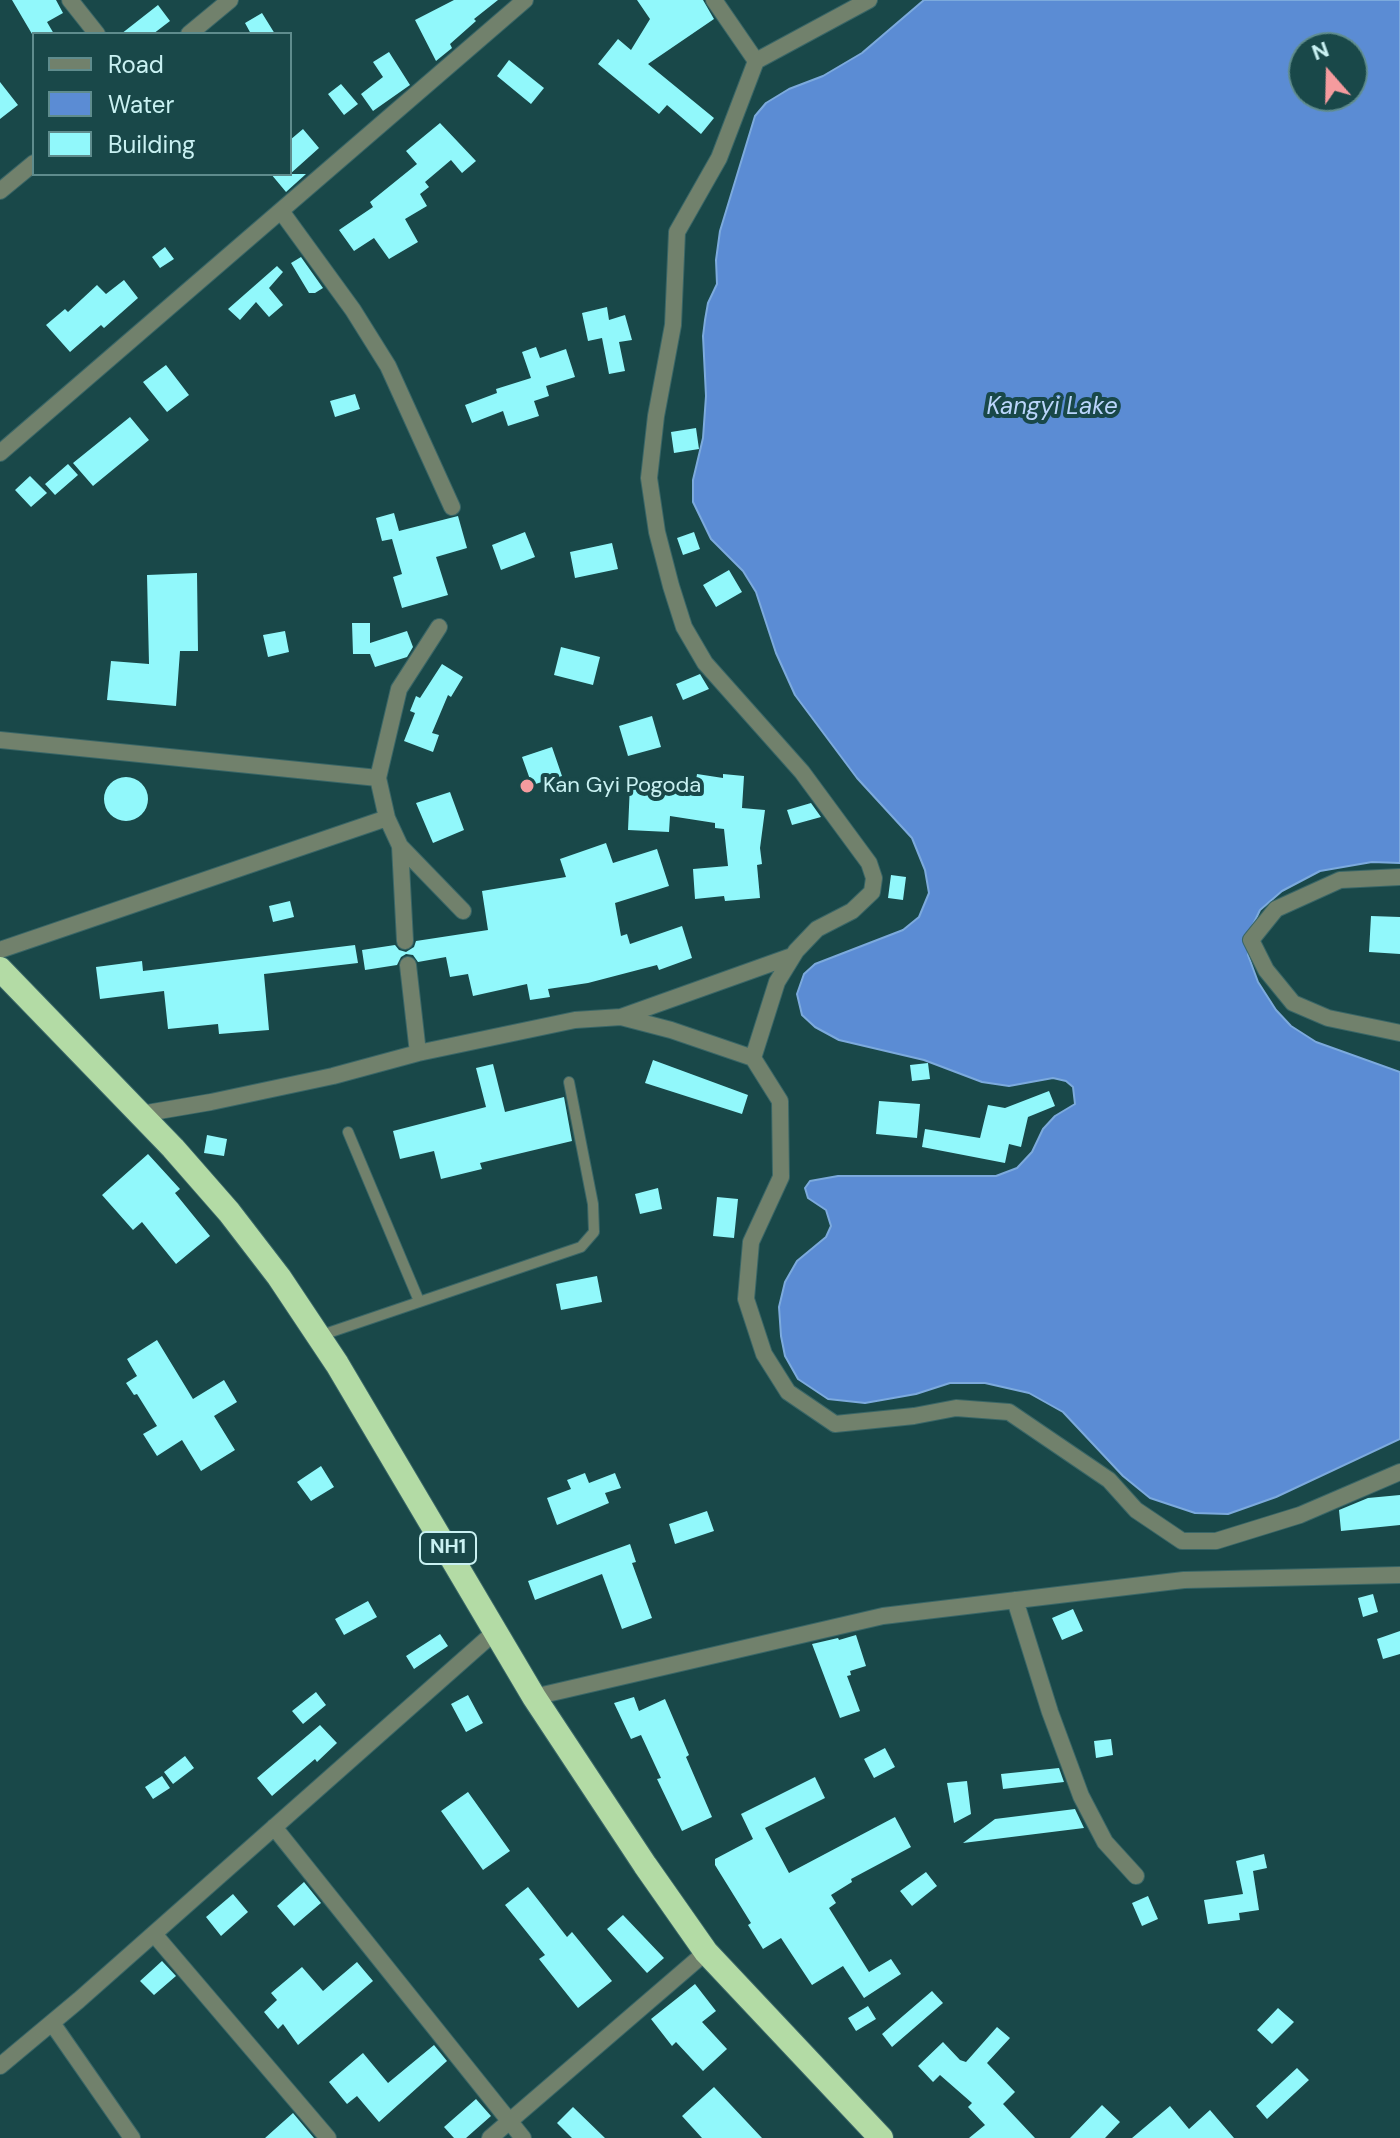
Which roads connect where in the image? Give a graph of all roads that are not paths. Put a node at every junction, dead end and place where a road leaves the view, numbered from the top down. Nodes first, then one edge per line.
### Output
1 (70, 0) edge
2 (230, 0) edge
3 (525, 0) edge
4 (714, 0) edge
5 (869, 0) edge
6 (95, 32) edge
7 (191, 32) edge
8 (756, 61) junction
9 (32, 164) edge
10 (3, 182) edge
11 (281, 211) junction
12 (0, 453) edge
13 (452, 507) dead end
14 (439, 627) dead end
15 (0, 740) edge
16 (378, 778) junction
17 (387, 818) junction
18 (400, 846) junction
19 (1400, 877) edge
20 (463, 911) dead end
21 (405, 941) dead end
22 (0, 950) edge
23 (792, 956) junction
24 (408, 965) dead end
25 (0, 969) edge
26 (621, 1017) junction
27 (1400, 1033) edge
28 (418, 1053) junction
29 (753, 1058) junction
30 (569, 1082) dead end
31 (141, 1114) junction
32 (348, 1132) dead end
33 (419, 1301) junction
34 (319, 1336) junction
35 (1400, 1472) edge
36 (1400, 1575) edge
37 (1015, 1600) junction
38 (497, 1630) junction
39 (534, 1697) junction
40 (274, 1827) junction
41 (1136, 1876) dead end
42 (154, 1934) junction
43 (706, 1952) junction
44 (52, 2023) junction
45 (0, 2066) edge
46 (509, 2121) junction
47 (132, 2138) edge
48 (328, 2138) edge
49 (490, 2138) edge
50 (523, 2138) edge
51 (881, 2138) edge

1 - 6 street
2 - 7 street
3 - 11 street
4 - 8 street
5 - 8 street
8 - 23 street
9 - 10 street
11 - 12 street
11 - 13 street
14 - 16 street
15 - 16 street
16 - 17 street
17 - 18 street
17 - 22 street
18 - 20 street
18 - 21 street
19 - 27 street
23 - 26 street
23 - 29 street
24 - 28 street
25 - 31 highway, NH1
26 - 28 street
26 - 29 street
28 - 31 street
29 - 35 street
30 - 33 lane
31 - 34 highway, NH1
32 - 33 lane
33 - 34 lane
34 - 38 highway, NH1
36 - 37 street
37 - 39 street
37 - 41 street
38 - 39 highway, NH1
38 - 40 street
39 - 43 highway, NH1
40 - 42 street
40 - 46 street
42 - 44 street
42 - 48 street
43 - 46 street
43 - 51 highway, NH1
44 - 45 street
44 - 47 street
46 - 49 street
46 - 50 street

